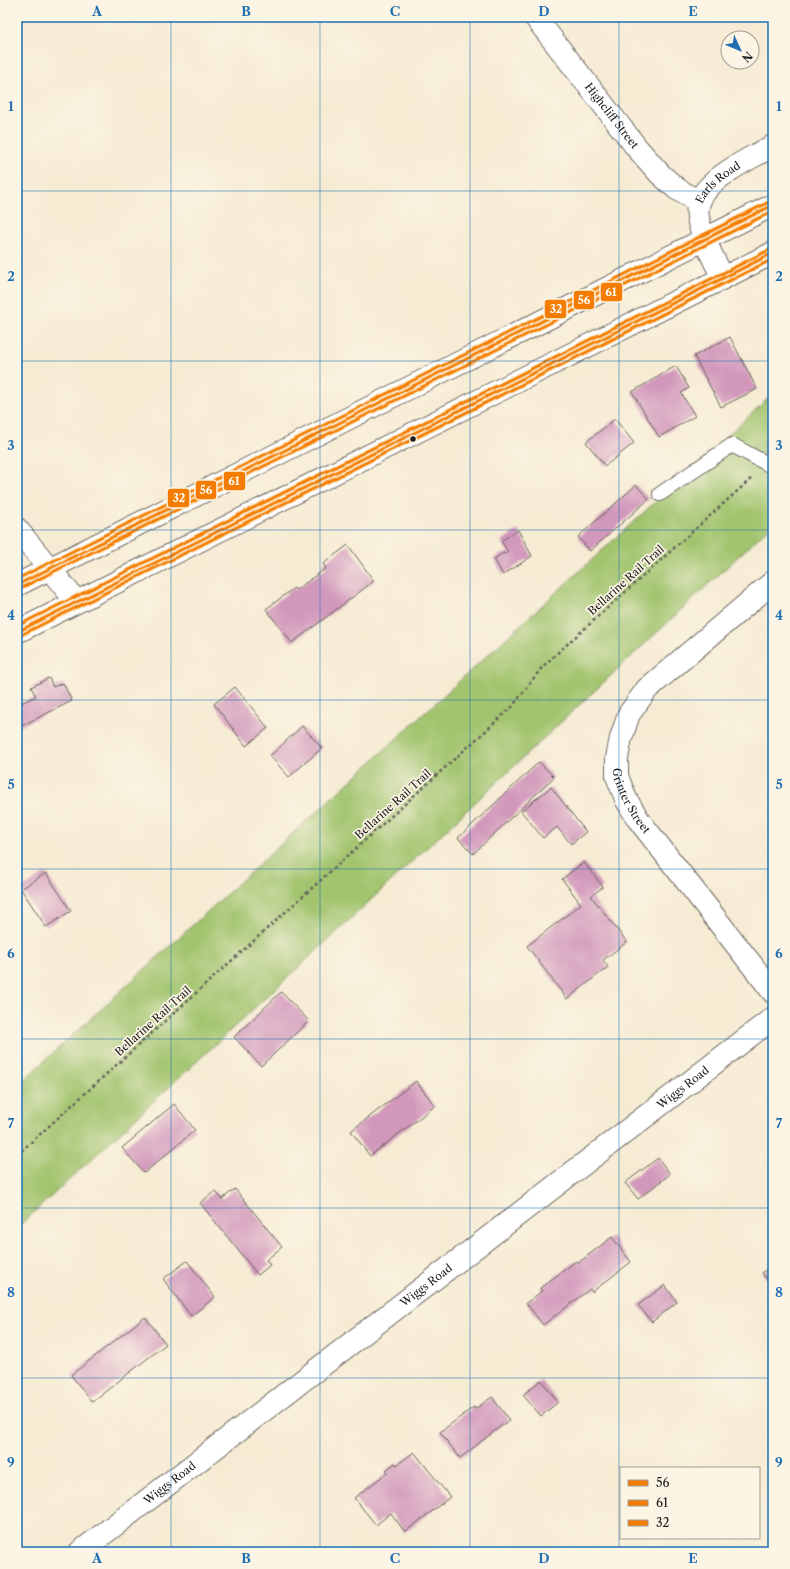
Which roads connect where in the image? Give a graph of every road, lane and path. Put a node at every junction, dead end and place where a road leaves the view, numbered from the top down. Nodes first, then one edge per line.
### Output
1 (535, 17) edge
2 (773, 146) edge
3 (700, 202) junction
4 (773, 205) edge
5 (705, 239) junction
6 (773, 253) edge
7 (722, 278) junction
8 (770, 466) edge
9 (660, 494) dead end
10 (17, 529) edge
11 (50, 569) junction
12 (773, 582) edge
13 (17, 585) edge
14 (76, 601) junction
15 (17, 632) edge
16 (773, 992) edge
17 (773, 1018) edge
18 (17, 1155) edge
19 (80, 1552) edge

1 - 3 main road, Highcliff Street
2 - 3 main road, Earls Road
3 - 5 main road, Earls Road
4 - 5 main road
5 - 7 main road, Earls Road
5 - 11 main road
6 - 7 main road
7 - 14 main road
8 - 9 lane
8 - 18 path, Bellarine Rail Trail
10 - 11 main road
11 - 13 main road
11 - 14 main road
12 - 16 main road, Grinter Street
14 - 15 main road
17 - 19 main road, Wiggs Road

